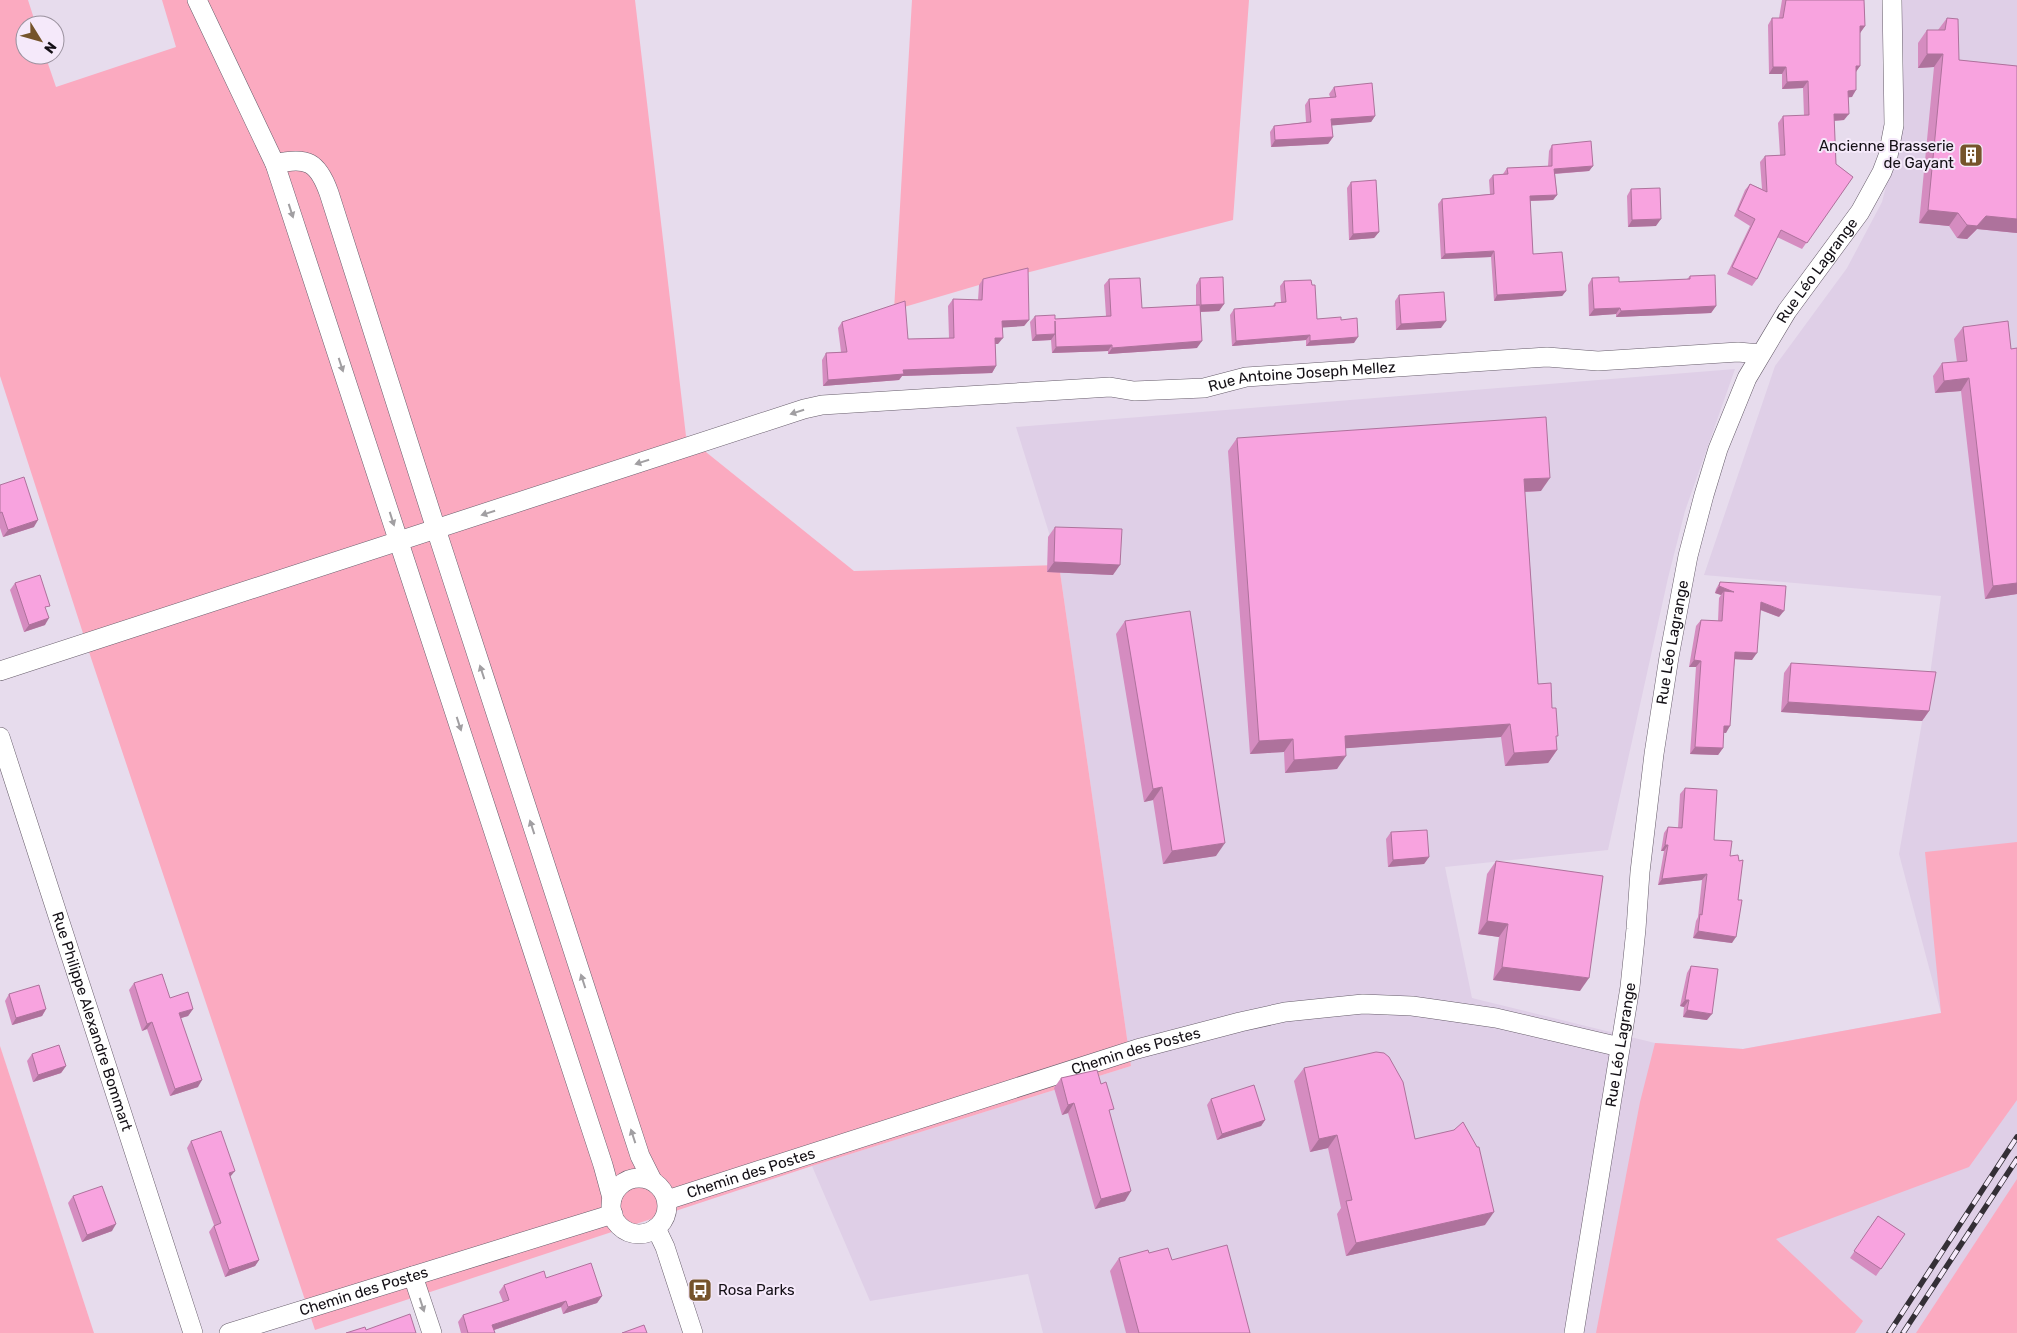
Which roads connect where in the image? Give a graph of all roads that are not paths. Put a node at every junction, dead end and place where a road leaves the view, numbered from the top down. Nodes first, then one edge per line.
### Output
1 (197, 0) edge
2 (1892, 0) edge
3 (275, 164) junction
4 (1760, 354) junction
5 (436, 529) junction
6 (399, 542) junction
7 (0, 671) edge
8 (0, 737) edge
9 (1620, 1047) junction
10 (652, 1180) junction
11 (667, 1200) junction
12 (612, 1206) junction
13 (656, 1228) junction
14 (413, 1276) junction
15 (193, 1333) edge
16 (229, 1333) edge
17 (432, 1333) edge
18 (693, 1333) edge
19 (1574, 1333) edge

1 - 3 street
2 - 4 street, Rue Léo Lagrange
3 - 5 street
3 -> 6 street
4 -> 5 street, Rue Antoine Joseph Mellez
4 - 9 street, Rue Léo Lagrange
5 - 6 street, Rue Antoine Joseph Mellez
10 -> 5 street
6 - 7 street, Rue Antoine Joseph Mellez
6 -> 12 street
8 - 15 street, Rue Philippe Alexandre Bommart
9 - 11 street, Chemin des Postes
9 - 19 street, Rue Léo Lagrange
10 - 11 street
10 - 12 street
11 - 13 street
12 - 13 street
12 - 14 street, Chemin des Postes
13 - 18 street
14 - 16 street, Chemin des Postes
14 -> 17 street

